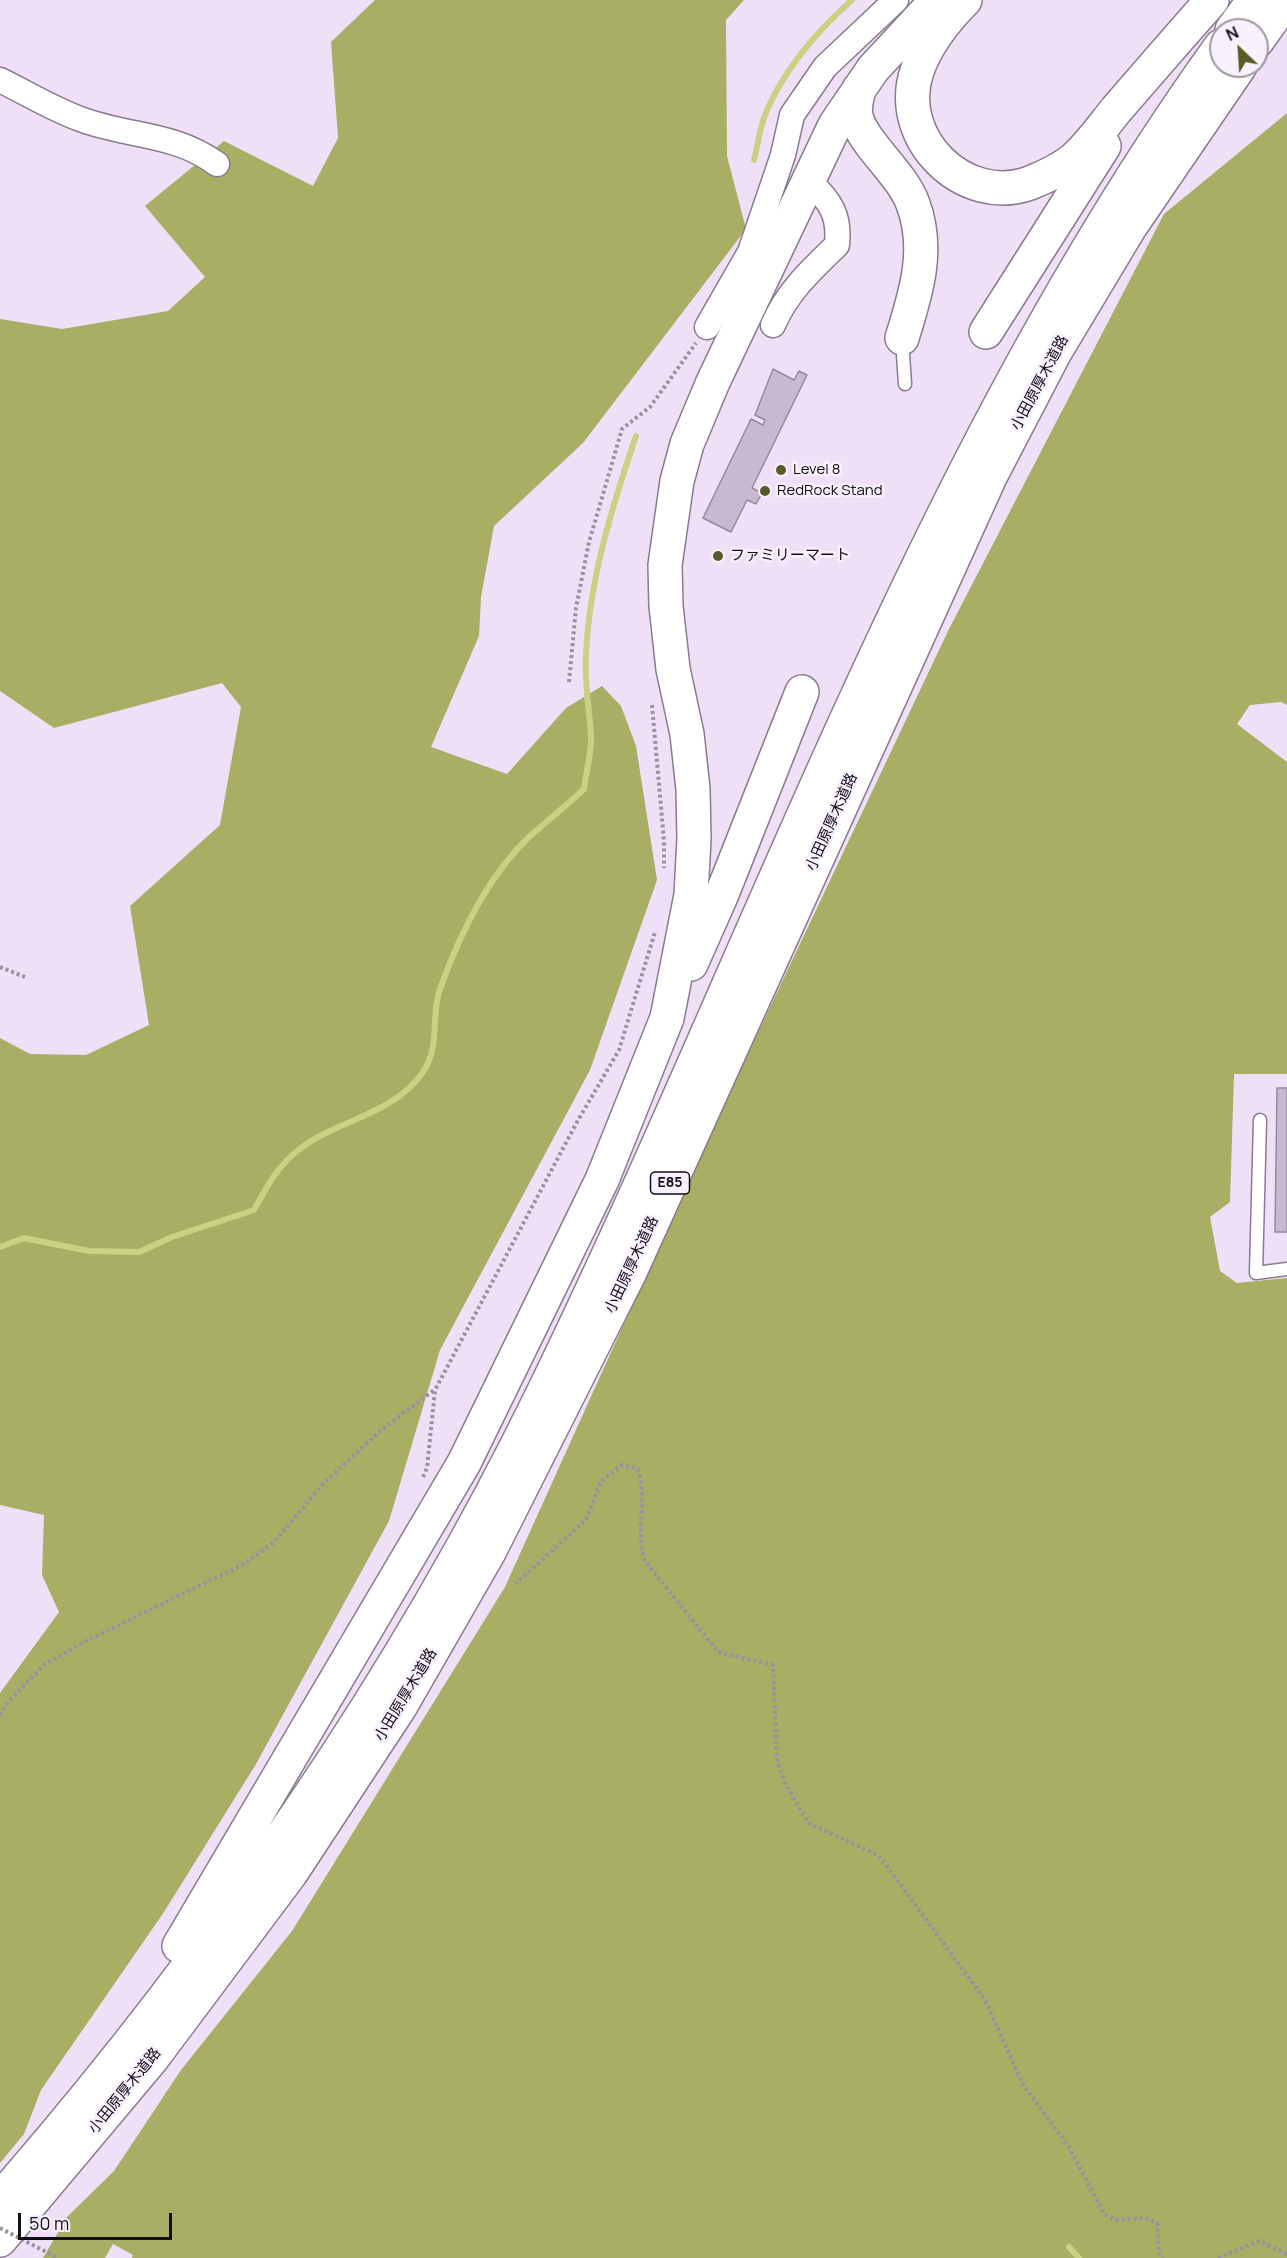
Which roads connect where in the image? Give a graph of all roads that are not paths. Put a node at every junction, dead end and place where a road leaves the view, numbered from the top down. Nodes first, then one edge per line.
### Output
1 (896, 0) edge
2 (937, 0) edge
3 (965, 0) edge
4 (1254, 0) edge
5 (1286, 0) edge
6 (1207, 6) edge
7 (1241, 18) edge
8 (1269, 24) edge
9 (1209, 64) edge
10 (1232, 78) edge
11 (0, 80) edge
12 (859, 89) junction
13 (217, 164) dead end
14 (819, 191) dead end
15 (772, 326) dead end
16 (707, 327) road end
17 (986, 332) dead end
18 (902, 338) joint
19 (905, 384) dead end
20 (802, 692) dead end
21 (668, 1018) junction
22 (1260, 1120) dead end
23 (1287, 1269) edge
24 (88, 2097) junction
25 (0, 2199) edge
26 (0, 2240) edge

1 - 16 street
2 - 12 highway
3 - 6 highway
4 - 7 highway
5 - 8 highway
6 - 17 highway
9 - 24 highway, 小田原厚木道路 / E85
10 - 26 highway, 小田原厚木道路 / E85
11 - 13 street
12 - 18 highway
12 - 21 highway
14 - 15 street
18 - 19 lane
20 - 21 highway
21 - 24 highway
22 - 23 lane
24 - 25 highway, 小田原厚木道路 / E85

